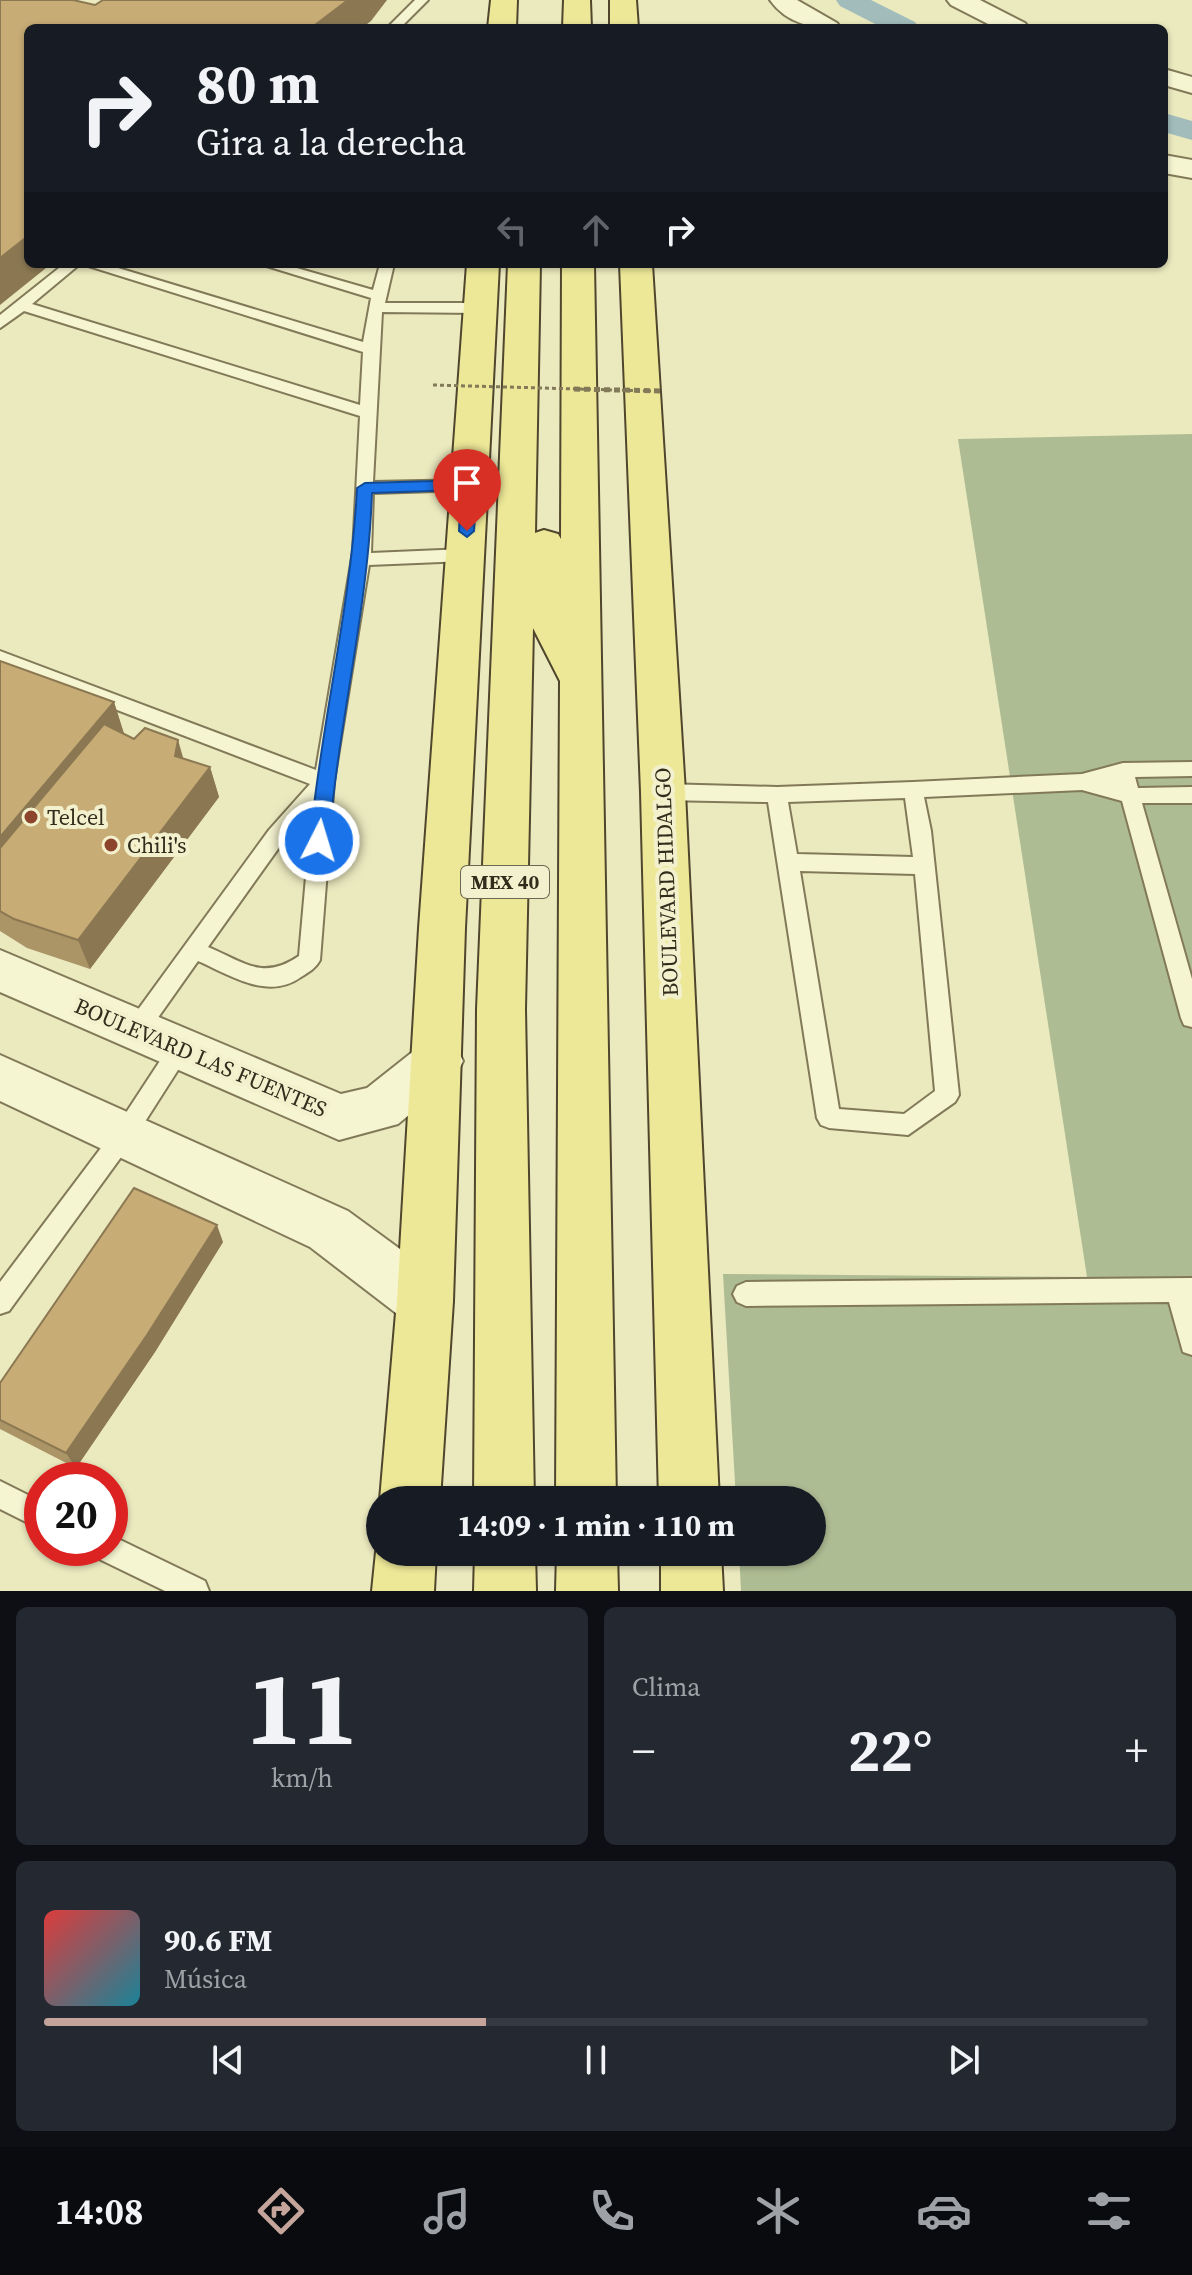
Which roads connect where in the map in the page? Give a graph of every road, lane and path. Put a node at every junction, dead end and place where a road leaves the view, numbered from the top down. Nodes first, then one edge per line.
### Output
1 (423, 0) edge
2 (504, 0) edge
3 (577, 0) edge
4 (623, 0) edge
5 (783, 0) edge
6 (960, 0) edge
7 (397, 24) edge
8 (419, 24) edge
9 (502, 24) edge
10 (577, 24) edge
11 (624, 24) edge
12 (821, 24) edge
13 (1008, 24) edge
14 (1168, 78) edge
15 (1192, 85) edge
16 (1168, 165) edge
17 (1192, 169) edge
18 (68, 268) edge
19 (102, 268) edge
20 (279, 268) edge
21 (386, 268) edge
22 (578, 268) edge
23 (636, 268) edge
24 (498, 278) edge
25 (377, 301) junction
26 (22, 306) junction
27 (0, 323) edge
28 (371, 349) junction
29 (433, 385) dead end
30 (664, 391) dead end
31 (368, 413) junction
32 (469, 485) junction
33 (365, 488) junction
34 (465, 555) junction
35 (361, 559) junction
36 (0, 658) edge
37 (581, 680) junction
38 (1192, 769) edge
39 (1123, 770) junction
40 (324, 781) junction
41 (1082, 782) junction
42 (913, 790) junction
43 (663, 792) junction
44 (777, 795) junction
45 (1192, 795) edge
46 (1131, 796) junction
47 (787, 862) junction
48 (924, 866) junction
49 (194, 950) junction
50 (0, 970) edge
51 (1192, 1018) edge
52 (137, 1029) junction
53 (181, 1048) junction
54 (438, 1061) junction
55 (0, 1077) edge
56 (124, 1135) junction
57 (1185, 1290) edge
58 (746, 1294) dead end
59 (425, 1301) junction
60 (0, 1302) edge
61 (1192, 1343) edge
62 (411, 1486) edge
63 (504, 1486) edge
64 (586, 1486) edge
65 (688, 1486) edge
66 (0, 1495) edge
67 (24, 1507) edge
68 (128, 1558) edge
69 (405, 1566) edge
70 (505, 1566) edge
71 (587, 1566) edge
72 (691, 1566) edge
73 (195, 1591) edge
74 (403, 1591) edge
75 (505, 1591) edge
76 (587, 1591) edge
77 (692, 1591) edge

1 - 7 lane
1 - 8 lane
2 - 9 main road
3 - 10 main road
4 - 11 main road
5 - 12 street
6 - 13 street
14 - 15 street
16 - 17 street
18 - 26 lane
19 - 28 lane
20 - 25 lane
21 - 25 lane
22 - 37 main road, MEX 40
23 - 43 main road, BOULEVARD HIDALGO
24 - 25 lane
24 - 32 main road
24 - 37 main road
24 - 63 main road, MEX 40
25 - 28 lane
26 - 27 lane
26 - 31 lane
28 - 31 lane
29 - 30 path, bridge
31 - 33 lane
32 - 33 lane
32 - 34 main road
33 - 35 lane
34 - 35 lane
34 - 54 main road
35 - 40 lane
36 - 40 lane
37 - 64 main road, MEX 40
38 - 39 lane
39 - 41 lane
39 - 46 lane
40 - 49 lane
40 - 49 lane
41 - 42 lane
41 - 46 lane
42 - 44 lane
42 - 48 lane
43 - 44 lane
43 - 65 main road, BOULEVARD HIDALGO
44 - 47 lane
45 - 46 lane
46 - 51 lane
47 - 48 lane
47 - 48 lane
49 - 52 lane
50 - 52 street, BOULEVARD LAS FUENTES
52 - 53 street, BOULEVARD LAS FUENTES
53 - 54 street, BOULEVARD LAS FUENTES
53 - 56 lane
54 - 59 main road
55 - 56 street
56 - 59 street
56 - 60 lane
57 - 58 lane
57 - 61 lane
59 - 62 main road
66 - 67 lane
68 - 73 lane
69 - 74 main road
70 - 75 main road
71 - 76 main road
72 - 77 main road

